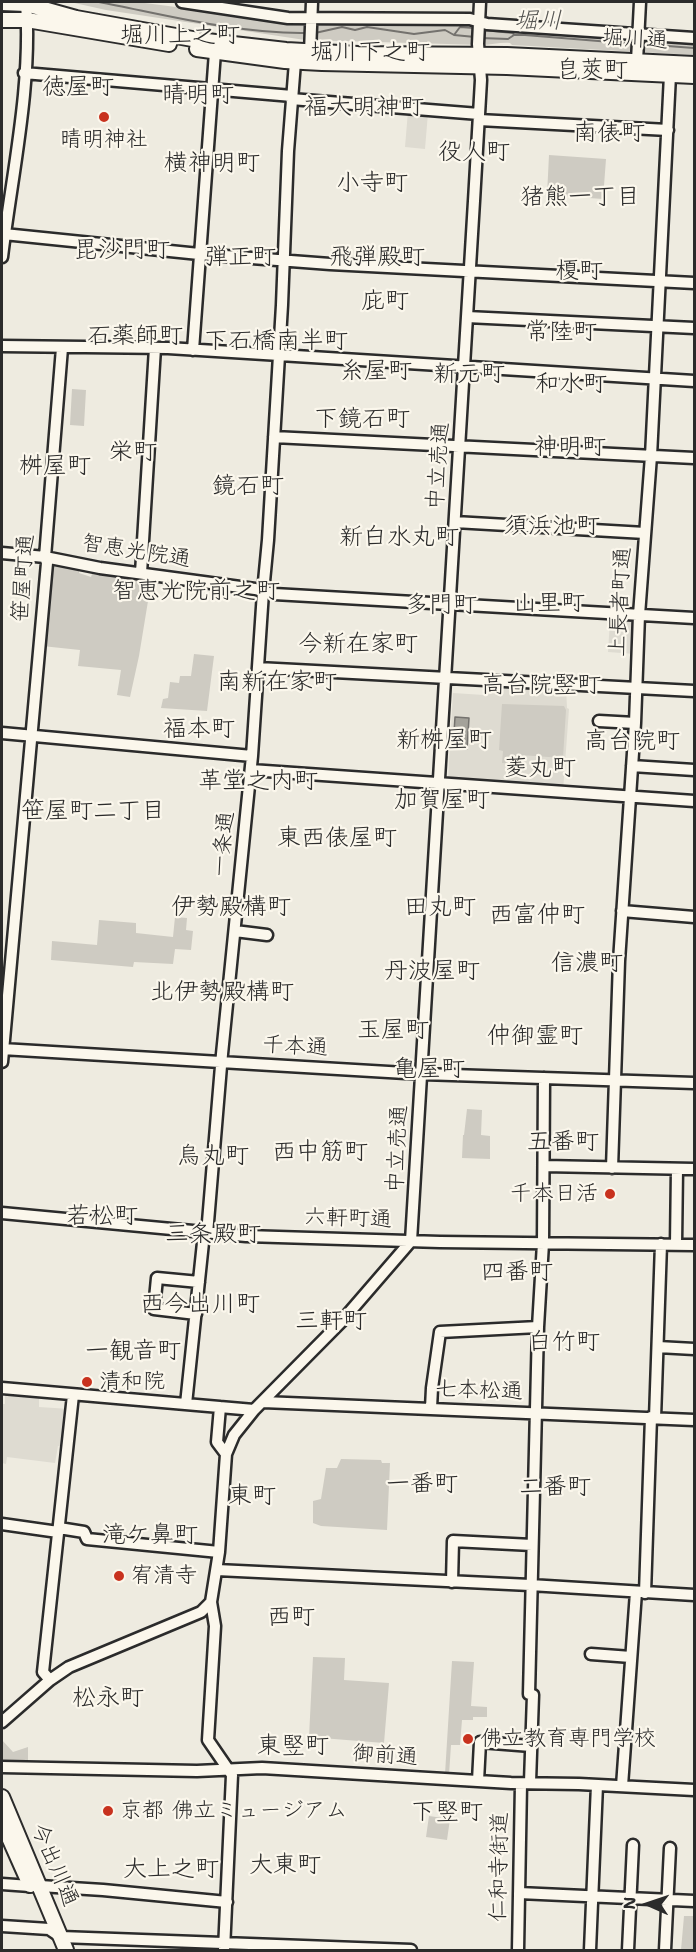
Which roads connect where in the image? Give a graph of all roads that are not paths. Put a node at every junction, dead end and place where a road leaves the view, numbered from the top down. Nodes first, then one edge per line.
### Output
1 (182, 2) edge
2 (312, 2) edge
3 (480, 2) edge
4 (640, 2) edge
5 (2, 3) edge
6 (26, 3) edge
7 (2, 20) edge
8 (27, 20) junction
9 (311, 21) junction
10 (479, 24) junction
11 (638, 36) junction
12 (694, 38) edge
13 (310, 46) junction
14 (215, 52) junction
15 (479, 56) junction
16 (637, 57) junction
17 (295, 62) junction
18 (694, 64) edge
19 (24, 73) junction
20 (670, 75) junction
21 (694, 76) edge
22 (211, 89) junction
23 (291, 97) junction
24 (479, 117) junction
25 (668, 130) junction
26 (4, 234) junction
27 (199, 254) junction
28 (2, 257) edge
29 (284, 260) junction
30 (470, 271) junction
31 (659, 281) junction
32 (694, 283) edge
33 (467, 317) junction
34 (658, 326) junction
35 (694, 328) edge
36 (2, 346) edge
37 (62, 348) junction
38 (155, 348) junction
39 (193, 350) junction
40 (279, 355) junction
41 (464, 365) junction
42 (655, 378) junction
43 (694, 381) edge
44 (274, 437) junction
45 (459, 445) junction
46 (651, 456) junction
47 (694, 458) edge
48 (454, 522) junction
49 (645, 533) junction
50 (2, 553) edge
51 (45, 556) junction
52 (141, 573) junction
53 (263, 592) junction
54 (450, 603) junction
55 (639, 615) junction
56 (694, 618) edge
57 (258, 668) junction
58 (447, 677) junction
59 (636, 688) junction
60 (694, 691) edge
61 (598, 721) dead end
62 (635, 723) junction
63 (2, 733) edge
64 (31, 736) junction
65 (252, 756) junction
66 (632, 766) junction
67 (251, 770) junction
68 (694, 770) edge
69 (439, 784) junction
70 (630, 797) junction
71 (694, 801) edge
72 (622, 911) junction
73 (694, 917) edge
74 (235, 931) junction
75 (267, 935) dead end
76 (2, 1049) edge
77 (2, 1062) edge
78 (221, 1063) junction
79 (422, 1074) junction
80 (544, 1078) junction
81 (615, 1081) junction
82 (694, 1083) edge
83 (544, 1166) junction
84 (612, 1168) junction
85 (677, 1169) junction
86 (694, 1169) edge
87 (2, 1213) edge
88 (206, 1233) junction
89 (411, 1241) junction
90 (543, 1243) junction
91 (661, 1244) junction
92 (676, 1244) junction
93 (694, 1245) edge
94 (199, 1282) junction
95 (196, 1314) junction
96 (538, 1327) junction
97 (658, 1347) junction
98 (694, 1349) edge
99 (2, 1388) edge
100 (73, 1395) junction
101 (186, 1404) junction
102 (258, 1406) junction
103 (220, 1407) junction
104 (431, 1408) junction
105 (536, 1413) junction
106 (653, 1418) junction
107 (694, 1420) edge
108 (226, 1454) junction
109 (2, 1524) edge
110 (58, 1530) junction
111 (532, 1545) junction
112 (219, 1552) junction
113 (217, 1570) junction
114 (452, 1582) junction
115 (530, 1585) junction
116 (640, 1592) junction
117 (694, 1595) edge
118 (211, 1602) junction
119 (591, 1654) dead end
120 (631, 1657) junction
121 (50, 1680) junction
122 (2, 1722) edge
123 (531, 1746) junction
124 (2, 1767) edge
125 (229, 1770) junction
126 (478, 1781) junction
127 (525, 1783) junction
128 (597, 1785) junction
129 (622, 1786) junction
130 (694, 1790) edge
131 (2, 1797) edge
132 (2, 1822) edge
133 (633, 1845) dead end
134 (670, 1848) dead end
135 (2, 1884) edge
136 (35, 1886) junction
137 (519, 1893) junction
138 (592, 1897) junction
139 (630, 1898) junction
140 (668, 1900) junction
141 (694, 1901) edge
142 (227, 1902) junction
143 (2, 1926) edge
144 (56, 1939) edge
145 (224, 1946) edge
146 (349, 1949) edge
147 (66, 1950) edge
148 (398, 1950) edge
149 (411, 1950) edge
150 (518, 1950) edge
151 (590, 1950) edge
152 (628, 1950) edge
153 (665, 1950) edge

1 - 9 street
2 - 9 street
3 - 10 street, 中立売通
4 - 11 street
5 - 6 main road, 堀川通
6 - 8 street
6 - 13 main road, 堀川通
7 - 8 main road, 堀川通
8 - 14 main road, 堀川通
8 - 19 street
9 - 10 street
9 - 13 street
10 - 11 street
10 - 15 street, 中立売通
11 - 12 street
11 - 16 street
13 - 15 main road, 堀川通
14 - 17 main road, 堀川通
14 - 22 street
15 - 16 main road, 堀川通
15 - 17 main road, 堀川通
15 - 20 main road, 堀川通
15 - 24 street, 中立売通
16 - 18 main road, 堀川通
17 - 23 street, 一条通
19 - 22 street
19 - 26 street
20 - 21 main road, 堀川通
20 - 25 street, 上長者町通
22 - 23 street
22 - 27 street
23 - 24 street
23 - 29 street, 一条通
24 - 25 street
24 - 30 street, 中立売通
25 - 31 street, 上長者町通
26 - 27 street
26 - 28 street
27 - 29 street
27 - 39 street
29 - 30 street
29 - 40 street, 一条通
30 - 31 street
30 - 33 street, 中立売通
31 - 32 street
31 - 34 street, 上長者町通
33 - 34 street
33 - 41 street, 中立売通
34 - 35 street
34 - 42 street, 上長者町通
36 - 37 street
37 - 38 street
37 - 51 street, 笹屋町通
38 - 39 street
38 - 52 street
39 - 40 street
40 - 41 street
40 - 44 street, 一条通
41 - 42 street
41 - 45 street, 中立売通
42 - 43 street
42 - 46 street, 上長者町通
44 - 45 street
44 - 53 street, 一条通
45 - 46 street
45 - 48 street, 中立売通
46 - 47 street
46 - 49 street, 上長者町通
48 - 49 street
48 - 54 street, 中立売通
49 - 55 street, 上長者町通
50 - 51 street, 智恵光院通
51 - 52 street, 智恵光院通
51 - 64 street, 笹屋町通
52 - 53 street, 智恵光院通
53 - 54 street, 智恵光院通
53 - 57 street, 一条通
54 - 55 street, 智恵光院通
54 - 58 street, 中立売通
55 - 56 street, 智恵光院通
55 - 59 street, 上長者町通
57 - 58 street
57 - 65 street, 一条通
58 - 59 street
58 - 69 street, 中立売通
59 - 60 street
59 - 62 street, 上長者町通
61 - 62 street
62 - 66 street, 上長者町通
63 - 64 street
64 - 65 street
64 - 76 street, 笹屋町通
65 - 67 street, 一条通
66 - 68 street
66 - 70 street, 上長者町通
67 - 69 street
67 - 74 street, 一条通
69 - 70 street
69 - 79 street, 中立売通
70 - 71 street
70 - 72 street, 上長者町通
72 - 73 street
72 - 81 street, 上長者町通
74 - 75 street
74 - 78 street, 一条通
76 - 77 street, 笹屋町通
76 - 78 street, 千本通
78 - 79 street, 千本通
78 - 88 street, 一条通
79 - 80 street, 千本通
79 - 89 street, 中立売通
80 - 81 street, 千本通
80 - 83 street, 仁和寺街道
81 - 82 street, 千本通
81 - 84 street, 上長者町通
83 - 84 street
83 - 90 street, 仁和寺街道
84 - 85 street
85 - 86 street
85 - 92 street
87 - 88 street, 六軒町通
88 - 89 street, 六軒町通
88 - 94 street, 一条通
89 - 90 street, 六軒町通
89 - 102 street
90 - 91 street, 六軒町通
90 - 96 street, 仁和寺街道
91 - 92 street, 六軒町通
91 - 97 street
92 - 93 street, 六軒町通
94 - 95 street, 一条通
94 - 95 street
95 - 101 street, 一条通
96 - 104 street
96 - 105 street, 仁和寺街道
97 - 98 street
97 - 106 street
99 - 100 street, 七本松通
100 - 101 street, 七本松通
100 - 110 street
101 - 103 street, 七本松通
102 - 103 street, 七本松通
102 - 104 street, 七本松通
102 - 108 street
103 - 108 street
104 - 105 street, 七本松通
105 - 106 street, 七本松通
105 - 111 street, 仁和寺街道
106 - 107 street, 七本松通
106 - 116 street
108 - 112 street
109 - 110 street
110 - 112 street
110 - 121 street
111 - 114 street
111 - 115 street, 仁和寺街道
112 - 113 street
113 - 114 street
113 - 118 street
114 - 115 street
115 - 116 street
115 - 123 street, 仁和寺街道
116 - 117 street
116 - 120 street
118 - 121 street
118 - 125 street
119 - 120 street
120 - 129 street
121 - 122 street
123 - 126 street
123 - 127 street, 仁和寺街道
124 - 125 street, 御前通
125 - 126 street, 御前通
125 - 142 street
126 - 127 street, 御前通
127 - 128 street, 御前通
127 - 137 street, 仁和寺街道
128 - 129 street, 御前通
128 - 138 street
129 - 130 street, 御前通
131 - 136 main road, 今出川通
132 - 136 main road, 今出川通
133 - 139 street
134 - 140 street
135 - 136 street
136 - 142 street
136 - 144 main road, 今出川通
137 - 138 street
137 - 150 street, 仁和寺街道
138 - 139 street
138 - 151 street
139 - 140 street
139 - 152 street
140 - 141 street
140 - 153 street
142 - 145 street
143 - 144 street
144 - 145 street
144 - 147 main road, 今出川通
145 - 146 street
146 - 148 street
148 - 149 street

